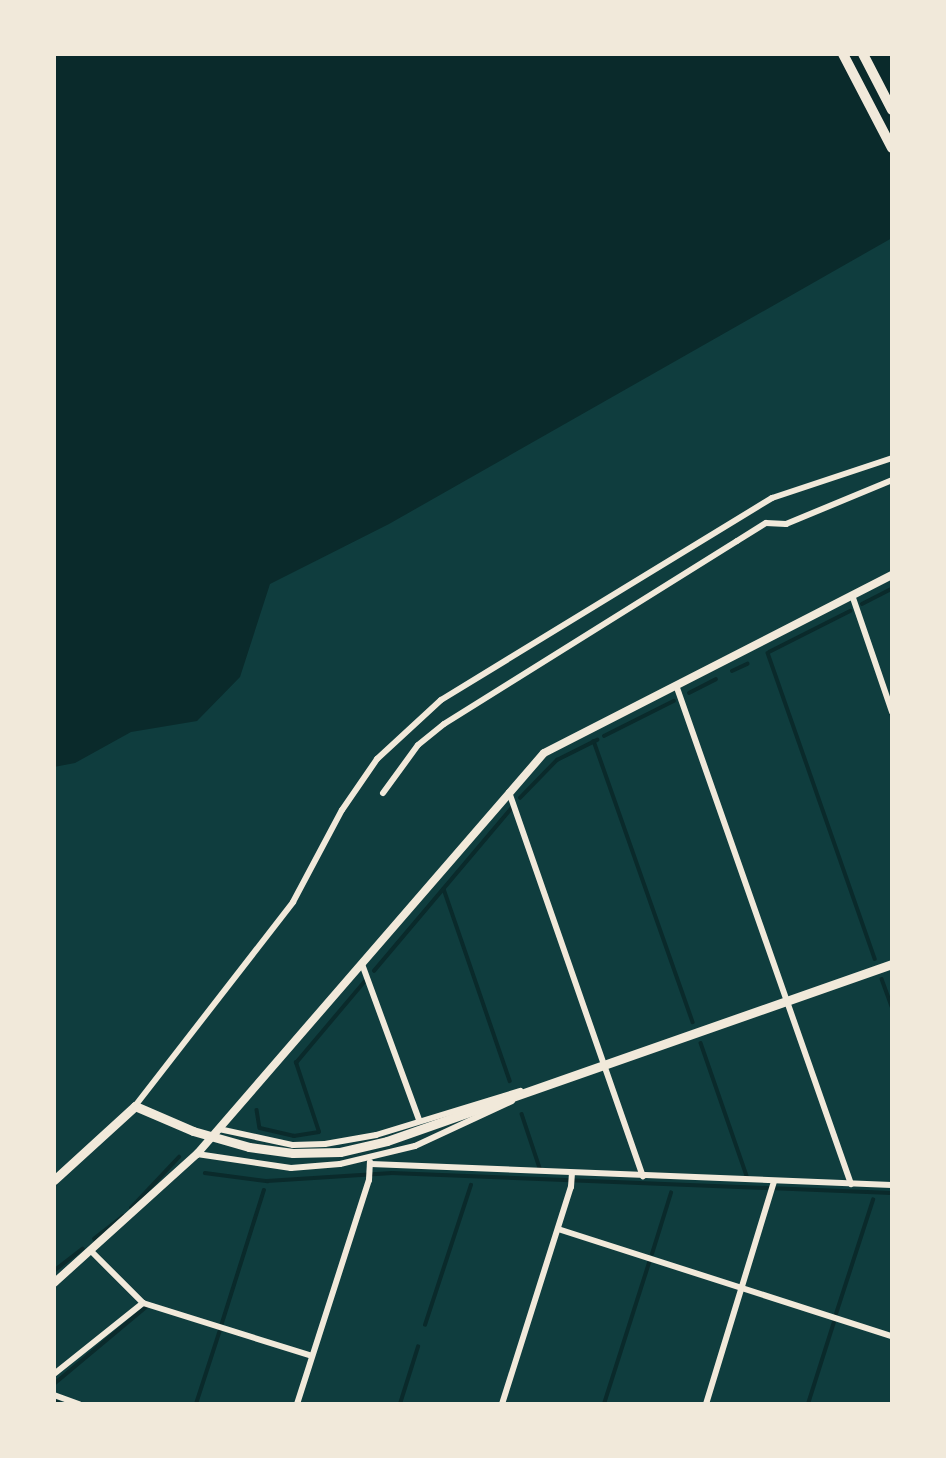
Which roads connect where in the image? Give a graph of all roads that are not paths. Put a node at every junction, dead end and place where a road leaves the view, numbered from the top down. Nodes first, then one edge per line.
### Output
1 (844, 54) edge
2 (863, 54) edge
3 (892, 110) edge
4 (892, 148) edge
5 (892, 458) edge
6 (892, 480) edge
7 (892, 575) edge
8 (852, 595) junction
9 (676, 685) junction
10 (892, 712) edge
11 (509, 792) junction
12 (383, 793) dead end
13 (362, 964) junction
14 (892, 964) edge
15 (788, 1001) junction
16 (606, 1065) junction
17 (529, 1091) junction
18 (135, 1106) junction
19 (419, 1120) junction
20 (219, 1129) junction
21 (197, 1154) junction
22 (370, 1163) junction
23 (572, 1175) junction
24 (643, 1176) junction
25 (54, 1180) edge
26 (774, 1182) junction
27 (851, 1184) junction
28 (892, 1185) edge
29 (558, 1229) junction
30 (92, 1252) junction
31 (54, 1283) edge
32 (743, 1289) junction
33 (143, 1303) junction
34 (892, 1336) edge
35 (312, 1356) junction
36 (54, 1374) edge
37 (54, 1395) edge
38 (79, 1404) edge
39 (297, 1404) edge
40 (502, 1404) edge
41 (706, 1404) edge

1 - 4 highway
2 - 3 highway
5 - 18 street
6 - 12 street
7 - 8 street
8 - 9 street
8 - 10 street
9 - 11 street
9 - 15 street
11 - 13 street
11 - 16 street
13 - 19 street
13 - 20 street
14 - 15 main road
15 - 16 main road
15 - 27 street
16 - 17 main road
16 - 24 street
17 - 18 main road
17 - 19 street
17 - 22 street
18 - 25 main road
19 - 20 street
20 - 21 street
21 - 22 street
21 - 30 street
22 - 23 street
22 - 35 street
23 - 24 street
23 - 29 street
24 - 26 street
26 - 27 street
26 - 32 street
27 - 28 street
29 - 32 street
29 - 40 street
30 - 31 street
30 - 33 street
32 - 34 street
32 - 41 street
33 - 35 street
33 - 36 street
35 - 39 street
37 - 38 street

